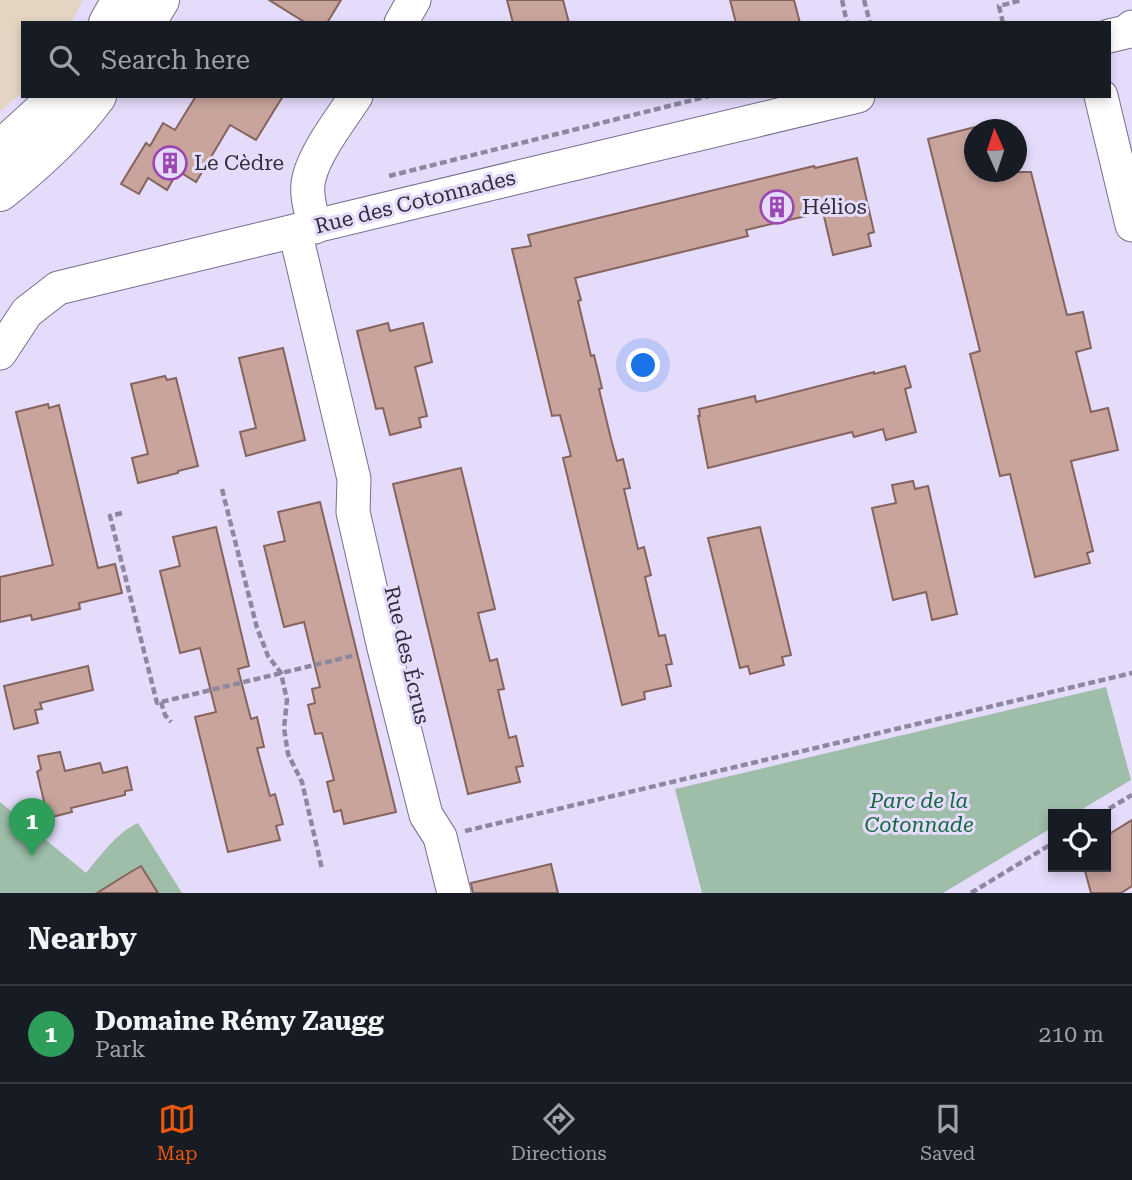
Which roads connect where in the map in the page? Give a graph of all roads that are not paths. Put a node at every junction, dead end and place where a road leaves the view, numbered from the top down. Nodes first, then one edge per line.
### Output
1 (121, 0) edge
2 (159, 0) edge
3 (414, 0) edge
4 (109, 21) edge
5 (147, 21) edge
6 (402, 21) edge
7 (1132, 27) edge
8 (1111, 36) edge
9 (54, 98) edge
10 (96, 98) edge
11 (355, 98) edge
12 (850, 98) edge
13 (1102, 98) edge
14 (0, 150) edge
15 (0, 192) edge
16 (1131, 214) edge
17 (305, 229) junction
18 (0, 353) edge
19 (354, 479) junction
20 (440, 836) junction
21 (454, 893) edge

1 - 4 main road
2 - 5 main road
3 - 6 street
7 - 8 street
9 - 14 main road
10 - 15 main road
11 - 17 street, Rue des Écrus
12 - 17 street, Rue des Cotonnades
13 - 16 street
17 - 18 street, Rue des Cotonnades
17 - 19 street, Rue des Écrus
19 - 20 street, Rue des Écrus
19 - 20 street, Rue des Écrus
20 - 21 street, Rue des Écrus

